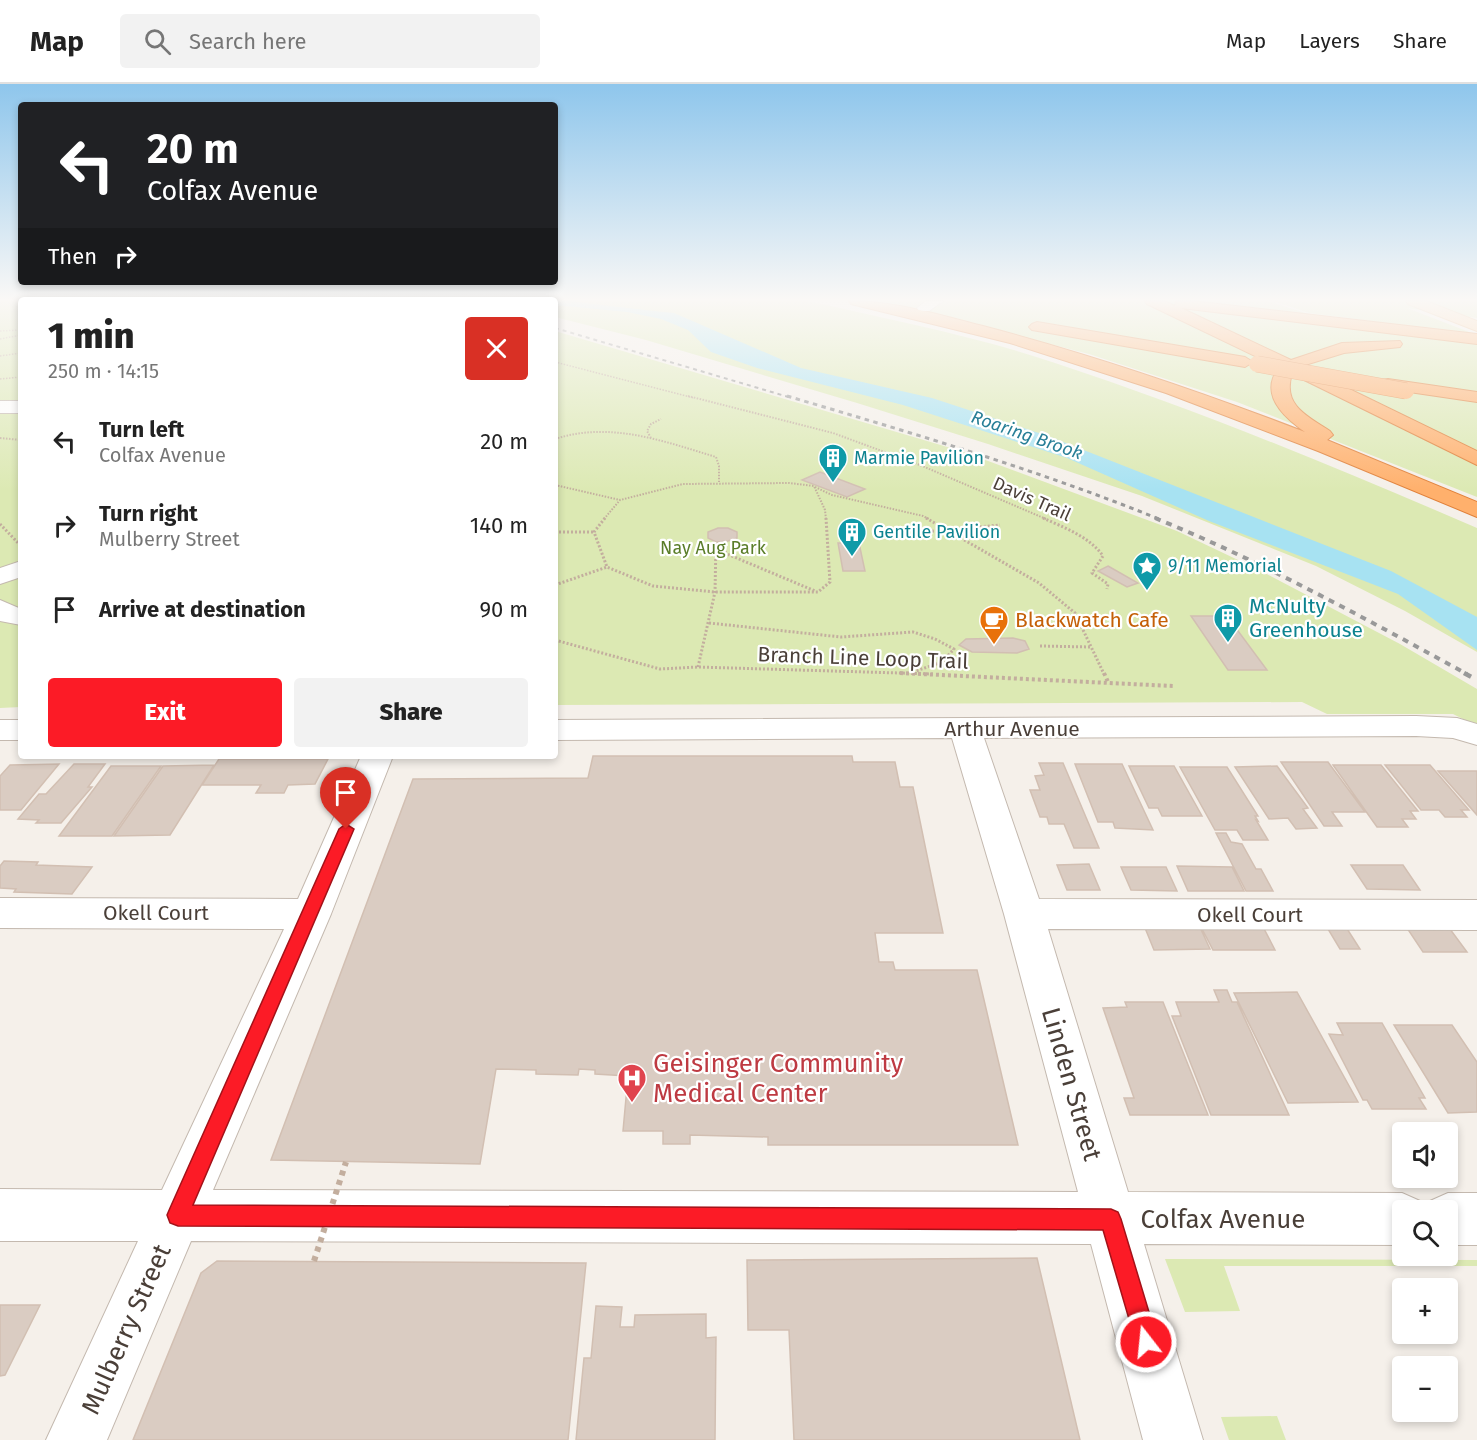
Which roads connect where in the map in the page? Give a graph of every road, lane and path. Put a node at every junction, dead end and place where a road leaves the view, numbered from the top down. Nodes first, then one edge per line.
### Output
1 (564, 364) edge
2 (1098, 364) edge
3 (1258, 364) edge
4 (1259, 364) edge
5 (1284, 364) edge
6 (1299, 364) edge
7 (18, 377) edge
8 (0, 379) edge
9 (1477, 397) edge
10 (0, 407) edge
11 (18, 407) edge
12 (1477, 409) edge
13 (661, 419) dead end
14 (558, 437) edge
15 (0, 438) edge
16 (651, 438) junction
17 (18, 440) edge
18 (1477, 459) edge
19 (719, 482) junction
20 (1416, 484) junction
21 (558, 486) edge
22 (814, 486) junction
23 (620, 500) junction
24 (1477, 510) edge
25 (0, 524) edge
26 (1000, 525) dead end
27 (949, 530) junction
28 (558, 532) edge
29 (594, 532) junction
30 (924, 532) dead end
31 (18, 543) edge
32 (607, 567) junction
33 (18, 570) edge
34 (0, 576) edge
35 (558, 584) edge
36 (1107, 589) dead end
37 (715, 591) junction
38 (818, 592) junction
39 (0, 608) edge
40 (18, 616) edge
41 (709, 623) junction
42 (558, 641) edge
43 (1040, 646) dead end
44 (1091, 647) junction
45 (698, 667) junction
46 (906, 673) junction
47 (1109, 684) junction
48 (1173, 686) dead end
49 (965, 729) junction
50 (0, 730) edge
51 (18, 730) edge
52 (558, 730) edge
53 (1473, 733) edge
54 (376, 759) edge
55 (0, 913) edge
56 (311, 914) junction
57 (1024, 914) junction
58 (1477, 915) edge
59 (346, 1162) dead end
60 (0, 1215) edge
61 (178, 1215) junction
62 (1111, 1219) junction
63 (1392, 1219) edge
64 (1458, 1219) edge
65 (1477, 1219) edge
66 (314, 1261) dead end
67 (76, 1440) edge
68 (1173, 1440) edge

1 - 36 path, Davis Trail
2 - 20 highway
3 - 12 highway, bridge
4 - 9 highway, bridge
5 - 18 highway
6 - 20 highway
7 - 8 path
10 - 11 street
13 - 16 path
14 - 16 path
15 - 17 path
16 - 19 path
19 - 22 path
19 - 23 path
20 - 24 highway
21 - 23 path
22 - 27 path
22 - 38 path
23 - 29 path
25 - 31 path
26 - 27 path
27 - 30 path
27 - 44 path
28 - 29 path
29 - 32 path
32 - 35 path
32 - 37 path
33 - 34 street
37 - 38 path
37 - 38 path
37 - 41 path
39 - 40 street
41 - 45 path
41 - 46 path
42 - 45 path, Branch Line Loop Trail
43 - 44 path
44 - 47 path
45 - 46 path, Branch Line Loop Trail
46 - 47 path, Branch Line Loop Trail
47 - 48 path, Branch Line Loop Trail
49 - 52 street, Arthur Avenue
49 - 53 street, Arthur Avenue
49 - 57 street, Linden Street
50 - 51 street
54 - 56 street, Mulberry Street
55 - 56 street, Okell Court
56 - 61 street, Mulberry Street
57 - 58 street, Okell Court
57 - 62 street, Linden Street
59 - 66 path, bridge
60 - 61 street, Colfax Avenue
61 - 62 street, Colfax Avenue
61 - 67 street, Mulberry Street
62 - 63 street, Colfax Avenue
62 - 68 street, Linden Street
64 - 65 street

